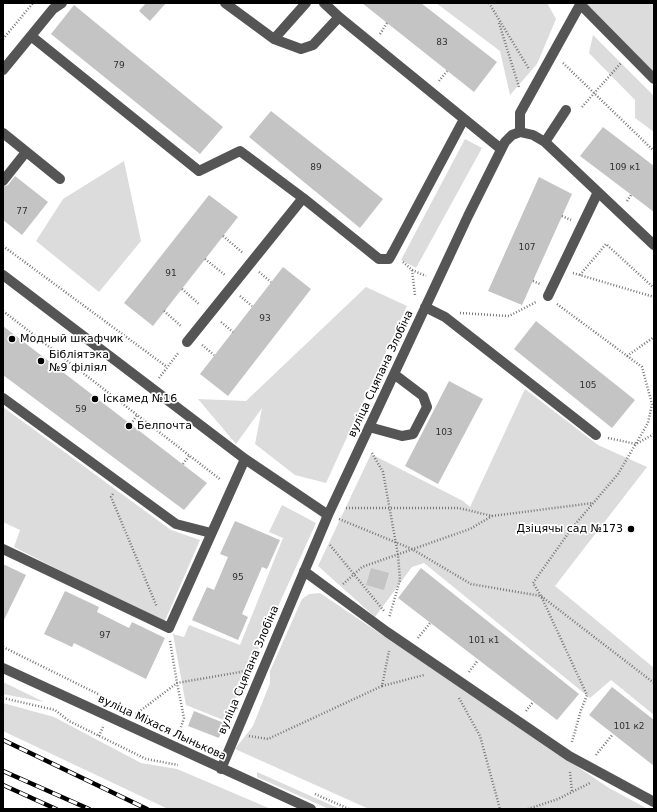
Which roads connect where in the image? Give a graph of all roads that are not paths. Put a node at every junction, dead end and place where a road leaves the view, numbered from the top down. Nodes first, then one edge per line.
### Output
1 (62, 3) edge
2 (225, 3) edge
3 (306, 3) edge
4 (324, 3) edge
5 (581, 4) edge
6 (339, 17) junction
7 (31, 36) junction
8 (274, 39) junction
9 (3, 70) edge
10 (654, 79) edge
11 (566, 110) dead end
12 (464, 119) junction
13 (520, 132) junction
14 (3, 133) edge
15 (545, 142) junction
16 (501, 149) junction
17 (26, 152) junction
18 (60, 179) dead end
19 (3, 181) edge
20 (598, 192) junction
21 (303, 198) junction
22 (654, 245) edge
23 (3, 275) edge
24 (548, 296) road end
25 (425, 307) junction
26 (187, 342) road end
27 (394, 374) junction
28 (3, 398) edge
29 (369, 427) junction
30 (596, 435) road end
31 (245, 459) junction
32 (330, 511) junction
33 (211, 533) junction
34 (3, 549) edge
35 (304, 570) junction
36 (3, 668) edge
37 (221, 769) junction
38 (654, 802) edge
39 (311, 809) edge

1 - 7 street
2 - 8 street
3 - 8 street
4 - 6 street
5 - 10 street
5 - 13 street
6 - 8 street
6 - 12 street
7 - 9 street
7 - 21 street
11 - 15 street
12 - 16 street
12 - 21 street
13 - 15 street
13 - 16 street, вуліца Сцяпана Злобіна
14 - 17 street
15 - 20 street
16 - 25 street, вуліца Сцяпана Злобіна
17 - 18 street
17 - 19 street
20 - 22 street
20 - 24 street
21 - 26 street
23 - 31 street
25 - 27 street, вуліца Сцяпана Злобіна
25 - 30 street
27 - 29 street, вуліца Сцяпана Злобіна
27 - 29 street
28 - 33 street
29 - 32 street, вуліца Сцяпана Злобіна
31 - 32 street
31 - 33 street
32 - 35 street, вуліца Сцяпана Злобіна
33 - 34 street
35 - 37 street, вуліца Сцяпана Злобіна
35 - 38 street
36 - 37 street, вуліца Міхася Лынькова
37 - 39 street, вуліца Міхася Лынькова

